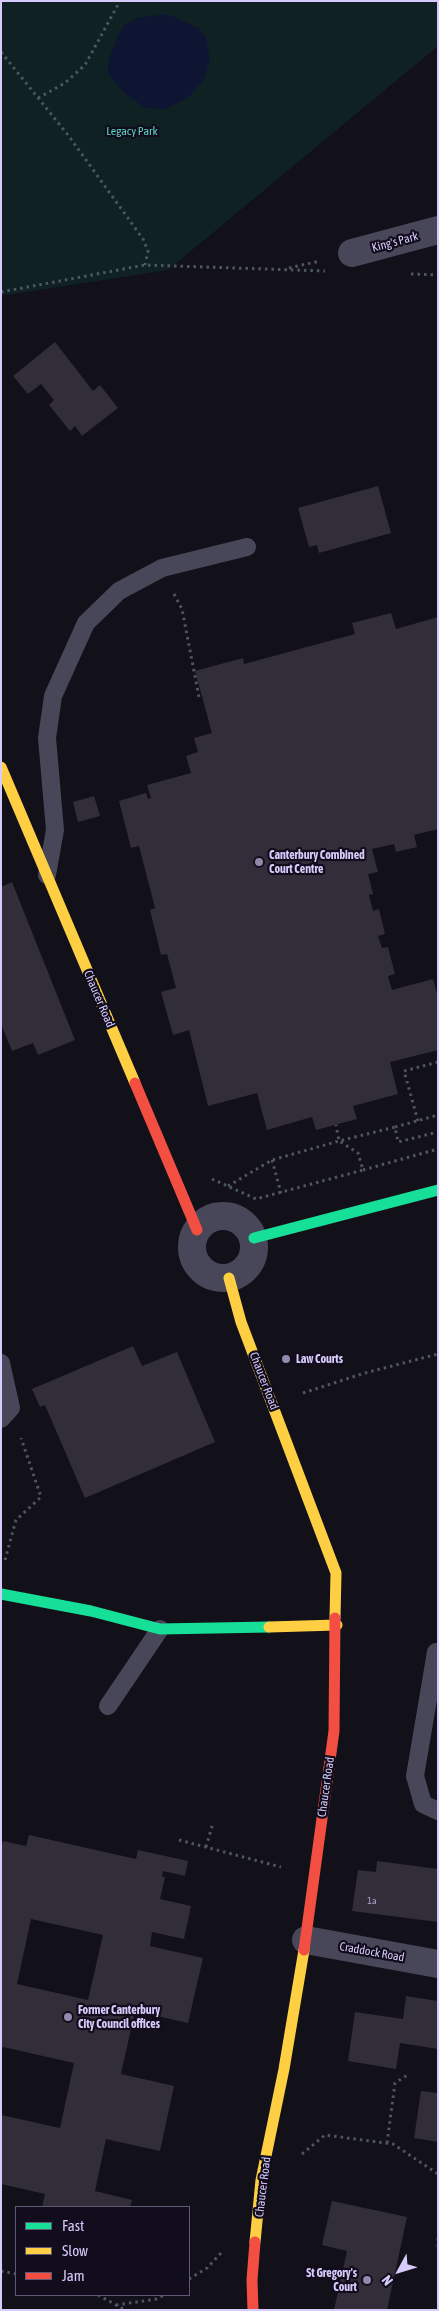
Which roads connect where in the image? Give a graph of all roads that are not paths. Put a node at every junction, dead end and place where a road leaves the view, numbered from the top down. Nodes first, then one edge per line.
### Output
1 (438, 230) edge
2 (342, 262) road end
3 (247, 547) dead end
4 (1, 767) edge
5 (47, 876) junction
6 (438, 1190) edge
7 (197, 1230) junction
8 (254, 1238) junction
9 (229, 1278) junction
10 (1, 1363) edge
11 (6, 1413) edge
12 (1, 1594) edge
13 (337, 1625) junction
14 (160, 1629) junction
15 (438, 1652) edge
16 (108, 1706) dead end
17 (438, 1811) edge
18 (306, 1940) junction
19 (438, 1964) edge
20 (253, 2310) edge

1 - 2 street, King's Park
3 - 5 lane
4 - 5 street, Chaucer Road
5 - 7 street, Chaucer Road
6 - 8 street
7 - 8 street
7 - 9 street
8 - 9 street
9 - 13 street, Chaucer Road
10 - 11 lane
12 - 14 street
13 - 14 street
13 - 18 street, Chaucer Road
14 - 16 lane
15 - 17 lane
18 - 19 street, Craddock Road
18 - 20 street, Chaucer Road

